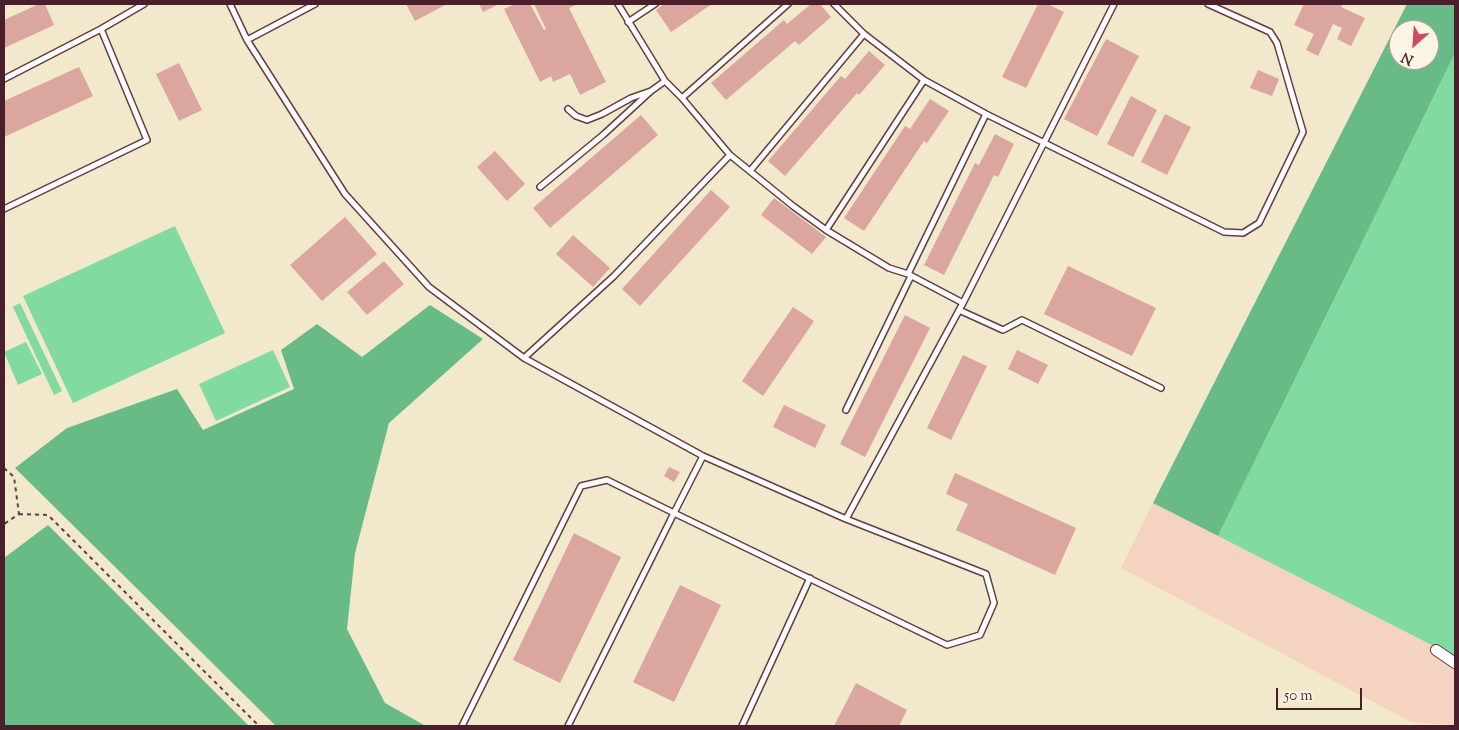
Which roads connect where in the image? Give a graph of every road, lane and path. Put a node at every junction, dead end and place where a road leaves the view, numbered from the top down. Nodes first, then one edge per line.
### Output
1 (144, 4) edge
2 (230, 4) edge
3 (315, 4) edge
4 (618, 4) edge
5 (654, 4) edge
6 (788, 4) edge
7 (834, 4) edge
8 (1114, 4) edge
9 (1208, 4) edge
10 (628, 22) junction
11 (101, 29) junction
12 (864, 34) junction
13 (247, 40) junction
14 (4, 79) edge
15 (924, 80) junction
16 (665, 81) junction
17 (651, 91) junction
18 (682, 98) junction
19 (568, 109) dead end
20 (986, 114) junction
21 (1045, 144) junction
22 (730, 155) junction
23 (750, 171) junction
24 (540, 187) dead end
25 (4, 209) edge
26 (826, 230) junction
27 (910, 275) junction
28 (963, 303) junction
29 (959, 310) junction
30 (524, 358) junction
31 (1161, 388) dead end
32 (846, 410) dead end
33 (703, 456) junction
34 (4, 468) edge
35 (674, 513) junction
36 (20, 514) junction
37 (846, 519) junction
38 (4, 524) edge
39 (810, 578) junction
40 (1436, 650) dead end
41 (1455, 663) edge
42 (259, 726) edge
43 (462, 726) edge
44 (568, 726) edge
45 (742, 726) edge

1 - 11 lane
2 - 13 lane
3 - 13 lane
4 - 10 lane
5 - 10 lane
6 - 18 lane
7 - 12 lane
8 - 21 lane
9 - 21 lane
10 - 16 lane
11 - 14 lane
11 - 25 lane
12 - 15 lane
12 - 23 lane
13 - 30 lane
15 - 20 lane
15 - 26 lane
16 - 17 lane
16 - 18 lane
17 - 19 lane
17 - 24 lane
18 - 22 lane
20 - 21 lane
20 - 27 lane
21 - 28 lane
22 - 23 lane
22 - 30 lane
23 - 26 lane
26 - 27 lane
27 - 28 lane
27 - 32 lane
28 - 29 lane
29 - 31 lane
29 - 37 lane
30 - 33 lane
33 - 35 lane
33 - 37 lane
34 - 36 path
35 - 39 lane
35 - 43 lane
35 - 44 lane
36 - 38 path
36 - 42 path
37 - 39 lane
39 - 45 lane
40 - 41 street

